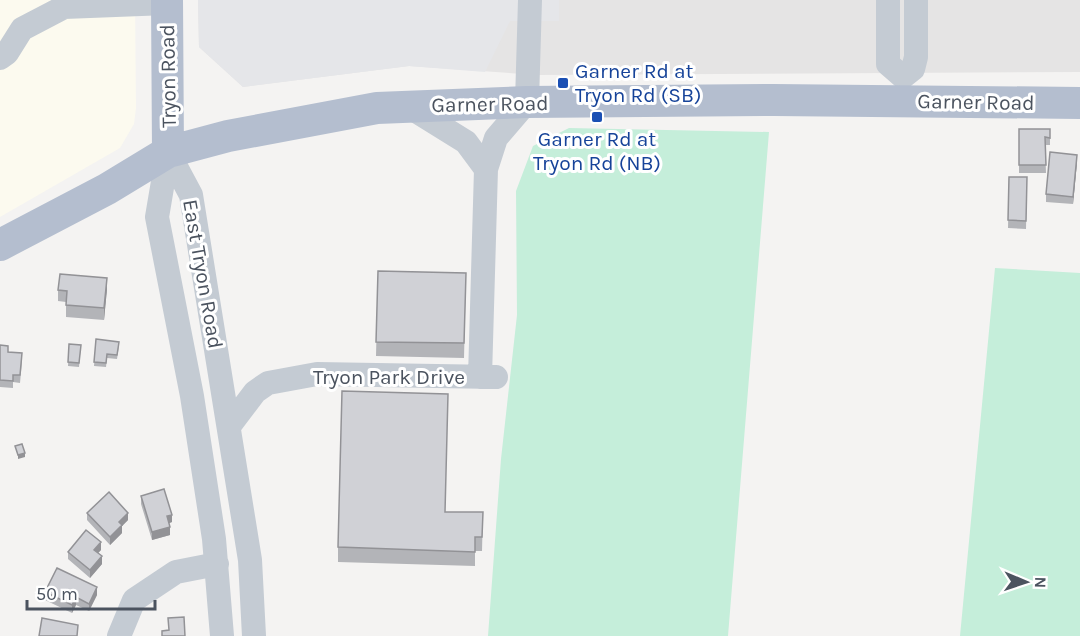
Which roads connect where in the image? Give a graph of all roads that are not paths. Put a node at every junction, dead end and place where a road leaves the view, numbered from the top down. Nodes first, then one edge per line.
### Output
1 (530, 0) edge
2 (888, 0) edge
3 (916, 0) edge
4 (167, 2) edge
5 (11, 27) edge
6 (0, 58) edge
7 (903, 89) junction
8 (527, 102) junction
9 (1080, 103) edge
10 (408, 105) junction
11 (168, 152) junction
12 (486, 169) junction
13 (0, 244) edge
14 (230, 425) junction
15 (217, 564) junction
16 (119, 636) edge
17 (222, 636) edge
18 (254, 636) edge

1 - 8 street
2 - 7 street
3 - 7 street
4 - 5 street
4 - 11 main road, Tryon Road
5 - 6 street
7 - 8 main road, Garner Road
7 - 9 main road, Garner Road
8 - 10 main road, Garner Road
8 - 12 street
10 - 11 main road, Garner Road
10 - 12 street
11 - 13 main road, Garner Road
11 - 14 street, East Tryon Road
11 - 15 street, East Tryon Road
12 - 14 street, Tryon Park Drive
14 - 18 street, East Tryon Road
15 - 16 street
15 - 17 street, East Tryon Road

